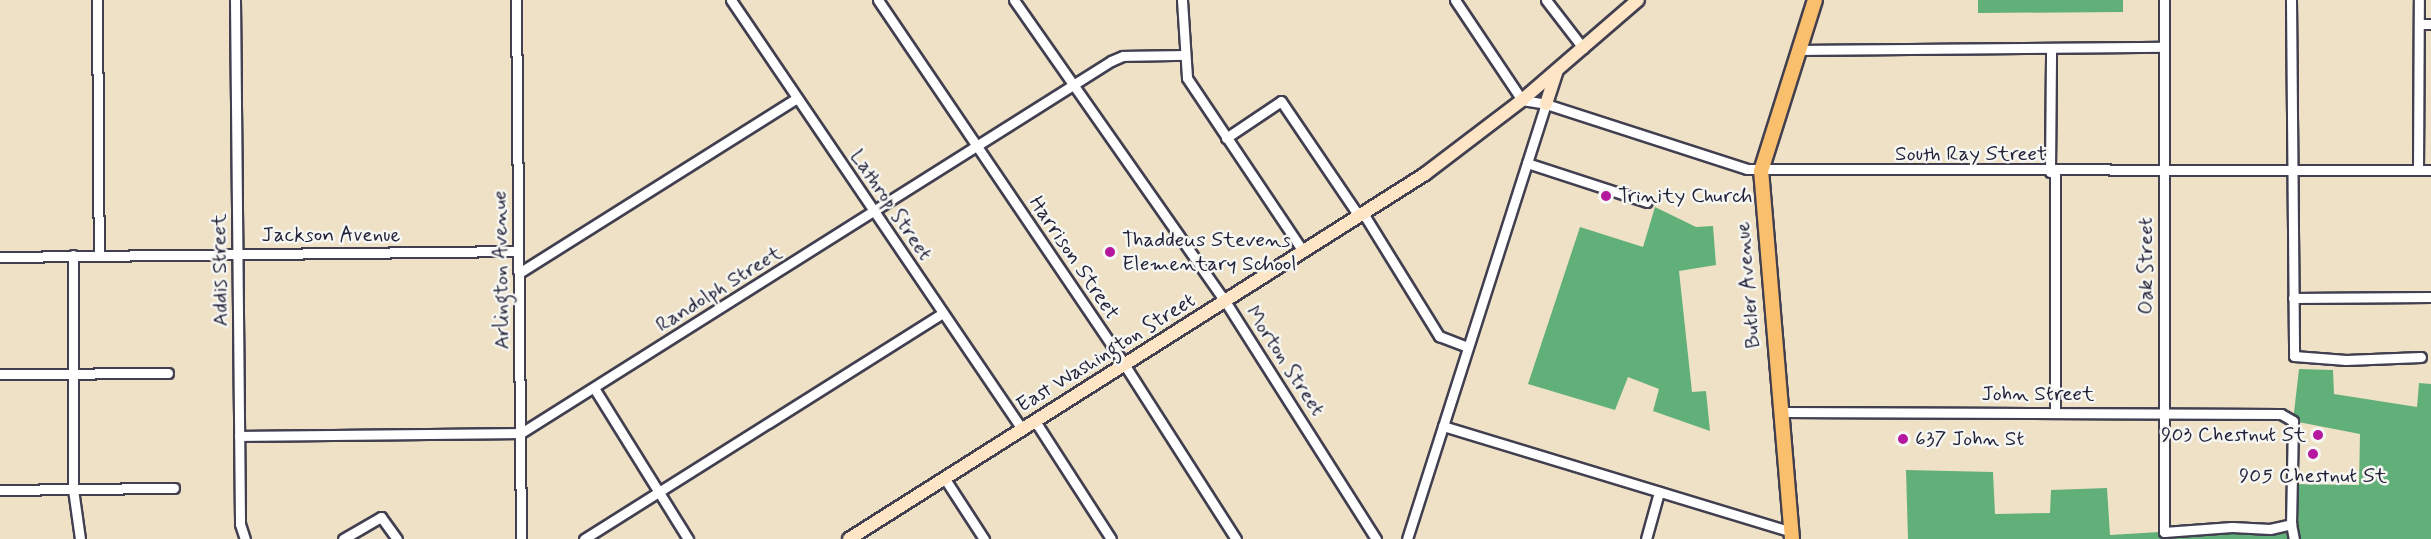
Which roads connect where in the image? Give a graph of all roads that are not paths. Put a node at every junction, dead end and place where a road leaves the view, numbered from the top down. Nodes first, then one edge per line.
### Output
1 (97, 0) edge
2 (235, 0) edge
3 (516, 0) edge
4 (731, 0) edge
5 (878, 0) edge
6 (1014, 0) edge
7 (1182, 0) edge
8 (1455, 0) edge
9 (1546, 0) edge
10 (1638, 0) edge
11 (1815, 0) edge
12 (2164, 0) edge
13 (2290, 0) edge
14 (2419, 0) edge
15 (2419, 24) junction
16 (2431, 24) edge
17 (2164, 47) junction
18 (1583, 48) junction
19 (1799, 50) junction
20 (2050, 50) junction
21 (1183, 55) junction
22 (1557, 70) junction
23 (1076, 84) junction
24 (796, 98) junction
25 (1522, 100) junction
26 (1546, 104) junction
27 (1226, 138) junction
28 (977, 148) junction
29 (1527, 163) junction
30 (2418, 170) junction
31 (2431, 170) edge
32 (1761, 171) junction
33 (2053, 172) junction
34 (2164, 172) junction
35 (2292, 172) junction
36 (1647, 202) dead end
37 (875, 212) junction
38 (1361, 215) junction
39 (518, 251) junction
40 (1304, 251) junction
41 (238, 254) junction
42 (73, 255) junction
43 (99, 256) junction
44 (0, 257) edge
45 (519, 273) junction
46 (2431, 297) edge
47 (2293, 298) junction
48 (1225, 301) junction
49 (943, 313) junction
50 (1468, 347) junction
51 (2421, 357) dead end
52 (1124, 364) junction
53 (168, 373) dead end
54 (0, 374) edge
55 (72, 374) junction
56 (594, 388) junction
57 (1780, 412) junction
58 (2055, 412) junction
59 (2164, 412) junction
60 (1035, 421) junction
61 (1443, 426) junction
62 (1022, 429) junction
63 (520, 433) junction
64 (239, 436) junction
65 (945, 478) junction
66 (174, 488) dead end
67 (73, 489) junction
68 (0, 490) edge
69 (659, 492) junction
70 (1659, 492) junction
71 (2291, 524) junction
72 (1791, 536) edge
73 (80, 539) edge
74 (245, 539) edge
75 (343, 539) edge
76 (397, 539) edge
77 (521, 539) edge
78 (585, 539) edge
79 (688, 539) edge
80 (849, 539) edge
81 (984, 539) edge
82 (1111, 539) edge
83 (1236, 539) edge
84 (1376, 539) edge
85 (1407, 539) edge
86 (1646, 539) edge
87 (2294, 539) edge

1 - 43 street
2 - 41 street, Addis Street
3 - 39 street, Arlington Avenue
4 - 24 street, Lathrop Street
5 - 28 street, Harrison Street
6 - 23 street, Morton Street
7 - 21 street
8 - 25 street
9 - 18 street
10 - 18 main road, East Washington Street
11 - 19 main road, Butler Avenue
12 - 17 street, Oak Street
13 - 35 street
14 - 15 street
15 - 16 street
15 - 30 street
17 - 20 street
17 - 34 street, Oak Street
18 - 22 main road, East Washington Street
19 - 20 street
19 - 32 main road, Butler Avenue
20 - 33 street
21 - 23 street, Randolph Street
21 - 27 street
22 - 25 main road, East Washington Street
22 - 26 main road
23 - 28 street, Randolph Street
23 - 48 street, Morton Street
24 - 37 street, Lathrop Street
24 - 45 street
25 - 26 street, South Ray Street
25 - 38 main road, East Washington Street
26 - 29 street
26 - 32 street, South Ray Street
27 - 38 street
27 - 40 street
28 - 37 street, Randolph Street
28 - 52 street, Harrison Street
29 - 36 street
29 - 50 street
30 - 31 street, South Ray Street
30 - 35 street, South Ray Street
32 - 33 street, South Ray Street
32 - 57 main road, Butler Avenue
33 - 34 street, South Ray Street
33 - 58 street
34 - 35 street, South Ray Street
34 - 59 street, Oak Street
35 - 47 street
37 - 49 street, Lathrop Street
37 - 56 street, Randolph Street
38 - 40 main road, East Washington Street
38 - 50 street
39 - 41 street, Jackson Avenue
39 - 45 street, Arlington Avenue
40 - 48 main road, East Washington Street
41 - 43 street, Jackson Avenue
41 - 64 street, Addis Street
42 - 43 street, Jackson Avenue
42 - 44 street, Jackson Avenue
42 - 55 street
45 - 63 street, Arlington Avenue
46 - 47 street
47 - 51 street
48 - 52 main road, East Washington Street
48 - 84 street, Morton Street
49 - 62 street, Lathrop Street
49 - 69 street
50 - 61 street
52 - 60 main road, East Washington Street
52 - 83 street, Harrison Street
53 - 55 street
54 - 55 street
55 - 67 street
56 - 63 street, Randolph Street
56 - 69 street
57 - 58 street, John Street
57 - 72 main road, Butler Avenue
58 - 59 street, John Street
59 - 71 street, John Street
59 - 71 street, Oak Street
60 - 62 main road, East Washington Street
60 - 82 street
61 - 70 street
61 - 85 street
62 - 65 main road, East Washington Street
63 - 64 street
63 - 77 street, Arlington Avenue
64 - 74 street, Addis Street
65 - 80 main road, East Washington Street
65 - 81 street
66 - 67 street
67 - 68 street
67 - 73 street
69 - 78 street
69 - 79 street
70 - 72 street
70 - 86 street
71 - 87 street
75 - 76 street

